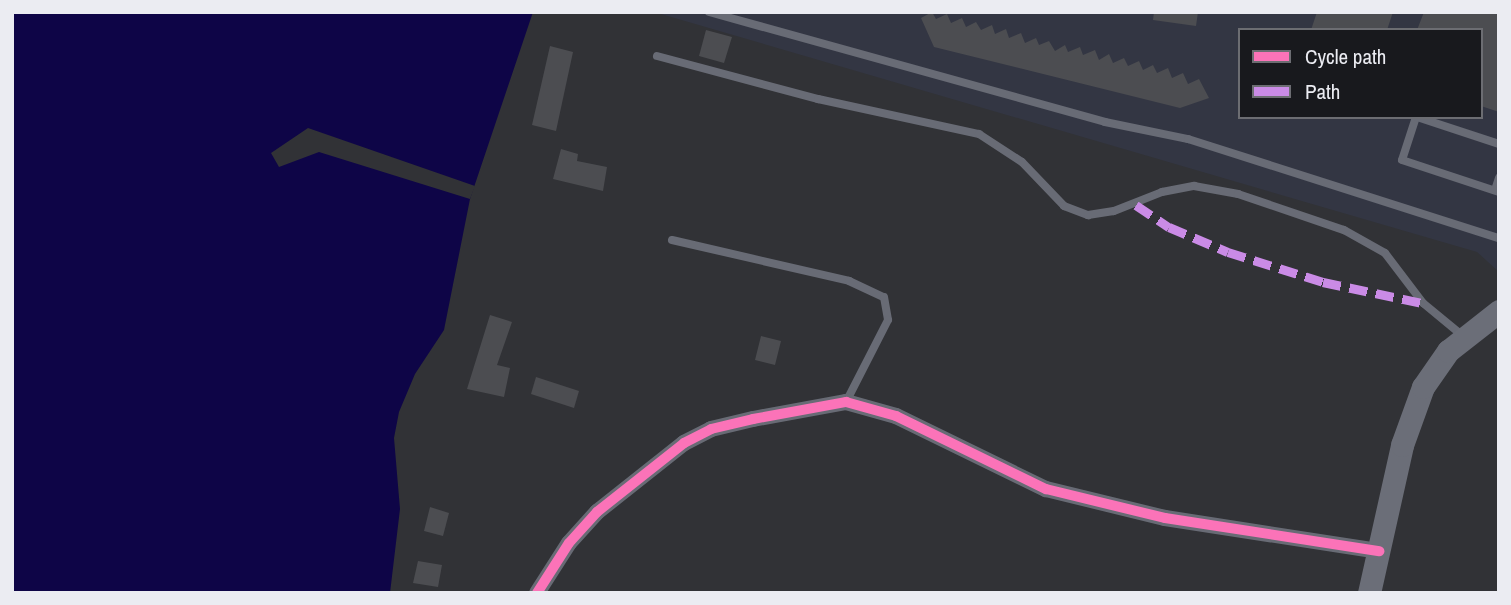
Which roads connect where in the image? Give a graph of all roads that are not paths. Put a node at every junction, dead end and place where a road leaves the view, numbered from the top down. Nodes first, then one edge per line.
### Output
1 (709, 12) edge
2 (657, 56) dead end
3 (1416, 119) edge
4 (1423, 119) edge
5 (1499, 144) edge
6 (1499, 177) edge
7 (1497, 191) edge
8 (1499, 238) edge
9 (672, 240) dead end
10 (1499, 311) edge
11 (1463, 336) junction
12 (846, 402) junction
13 (1379, 551) junction
14 (537, 593) edge
15 (1369, 593) edge

1 - 8 lane
2 - 11 lane
3 - 7 lane
4 - 5 lane
6 - 7 lane
9 - 12 lane
10 - 11 main road
11 - 13 main road
12 - 13 street
12 - 14 street
13 - 15 main road

